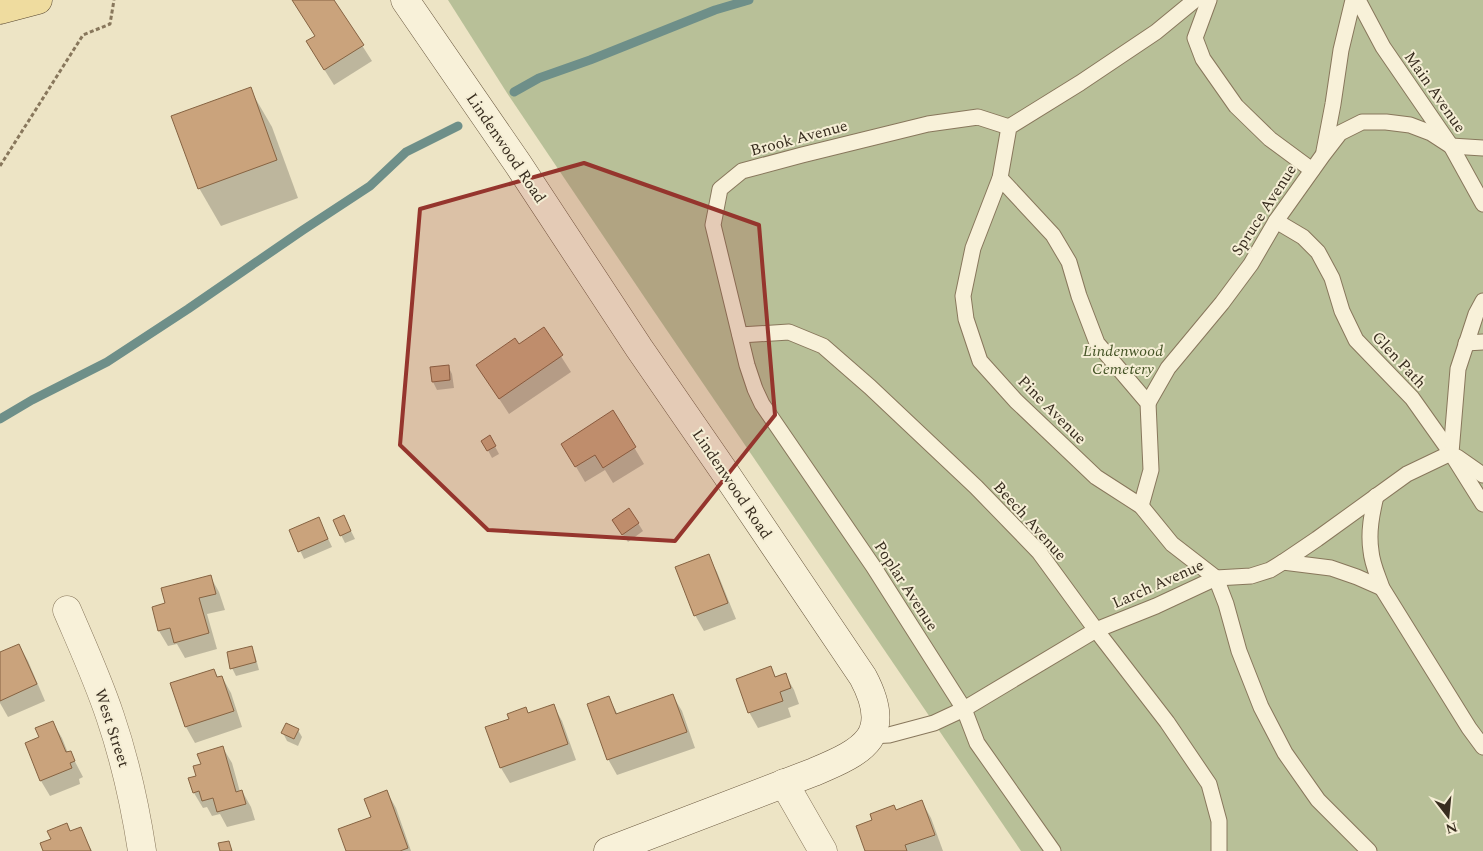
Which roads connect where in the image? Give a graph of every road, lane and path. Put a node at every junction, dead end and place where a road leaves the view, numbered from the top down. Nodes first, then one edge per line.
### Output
1 (37, 0) edge
2 (114, 0) edge
3 (405, 0) edge
4 (1195, 0) edge
5 (1209, 0) edge
6 (1353, 0) edge
7 (1358, 0) edge
8 (0, 10) edge
9 (1009, 126) junction
10 (1451, 146) junction
11 (1483, 148) edge
12 (1323, 155) junction
13 (0, 166) edge
14 (1312, 170) junction
15 (1000, 178) junction
16 (1483, 204) edge
17 (1276, 221) junction
18 (1483, 301) edge
19 (740, 335) junction
20 (1483, 342) edge
21 (1466, 343) junction
22 (1148, 402) junction
23 (1451, 453) junction
24 (1483, 475) edge
25 (1376, 496) junction
26 (1483, 504) edge
27 (1140, 506) junction
28 (1283, 562) junction
29 (1216, 578) junction
30 (1382, 588) junction
31 (67, 610) dead end
32 (1096, 630) junction
33 (964, 709) junction
34 (870, 736) junction
35 (1483, 747) edge
36 (784, 784) junction
37 (142, 851) edge
38 (608, 851) edge
39 (823, 851) edge
40 (1053, 851) edge
41 (1219, 851) edge
42 (1368, 851) edge

1 - 8 main road
2 - 13 path
3 - 34 street, Lindenwood Road
4 - 9 lane
5 - 14 lane
6 - 12 lane
7 - 10 lane, Main Avenue
9 - 15 lane, Pine Avenue
9 - 19 lane, Brook Avenue
10 - 11 lane
10 - 12 lane, Spruce Avenue
10 - 16 lane, Main Avenue
12 - 14 lane, Spruce Avenue
14 - 17 lane, Spruce Avenue
15 - 22 lane
15 - 27 lane, Pine Avenue
17 - 22 lane, Spruce Avenue
17 - 23 lane, Glen Path
18 - 21 lane
19 - 32 lane, Beech Avenue
19 - 33 lane, Poplar Avenue
20 - 21 lane
21 - 23 lane
22 - 27 lane
23 - 24 lane
23 - 25 lane, Larch Avenue
23 - 26 lane, Glen Path
25 - 28 lane, Larch Avenue
25 - 30 lane
27 - 29 lane, Pine Avenue
28 - 29 lane, Larch Avenue
28 - 30 lane
29 - 32 lane, Larch Avenue
29 - 42 lane
30 - 35 lane
31 - 37 street, West Street
32 - 33 lane, Larch Avenue
32 - 41 lane, Beech Avenue
33 - 34 lane, Larch Avenue
33 - 40 lane, Poplar Avenue
34 - 36 street
36 - 38 street
36 - 39 street

